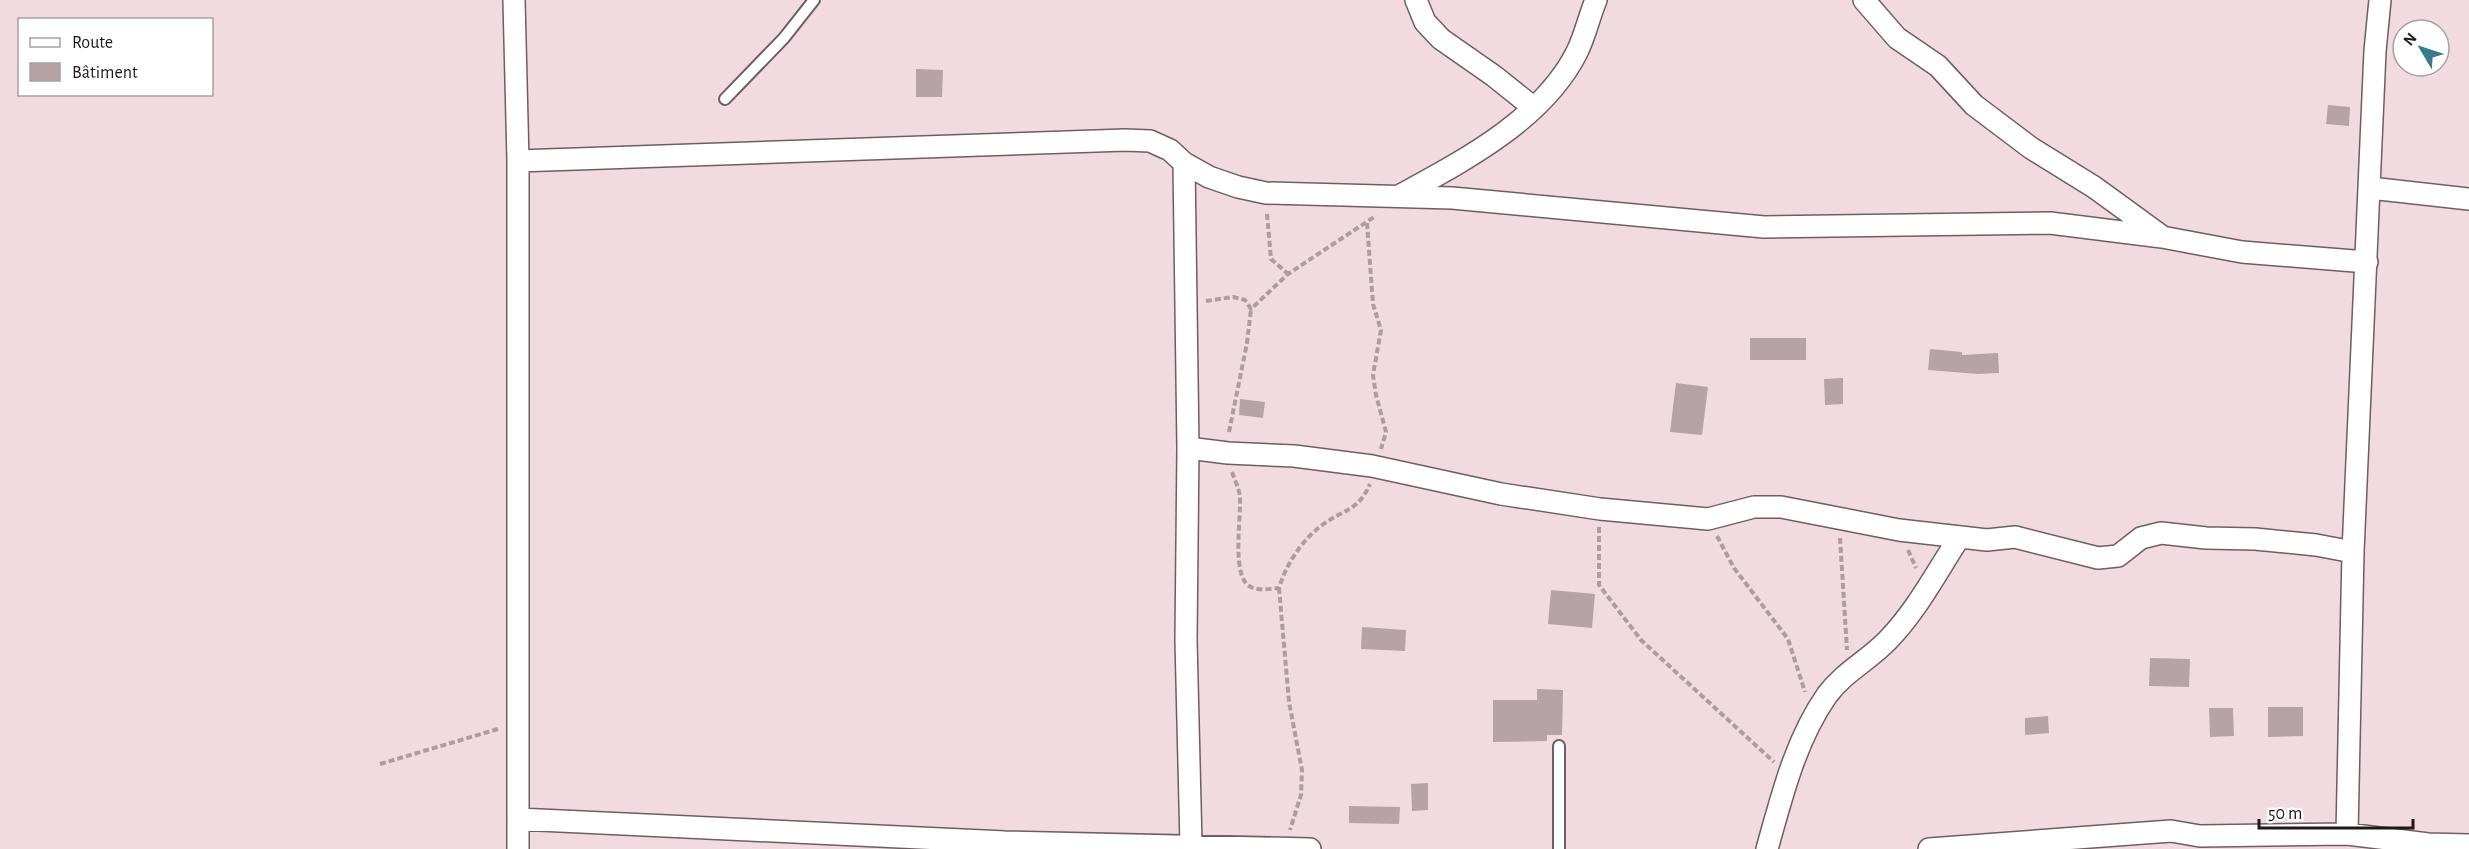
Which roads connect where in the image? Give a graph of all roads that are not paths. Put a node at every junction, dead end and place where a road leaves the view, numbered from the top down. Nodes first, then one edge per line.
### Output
1 (514, 0) edge
2 (814, 0) edge
3 (1416, 0) edge
4 (1596, 0) edge
5 (1863, 0) edge
6 (2380, 0) edge
7 (726, 99) dead end
8 (1534, 108) junction
9 (518, 161) junction
10 (1184, 163) junction
11 (2370, 188) junction
12 (1397, 197) junction
13 (2469, 199) edge
14 (2162, 237) junction
15 (2367, 262) junction
16 (1188, 448) junction
17 (1959, 538) junction
18 (2353, 552) junction
19 (1559, 746) dead end
20 (518, 819) junction
21 (2347, 834) junction
22 (2200, 843) edge
23 (1005, 845) edge
24 (1191, 845) junction
25 (2469, 846) edge
26 (518, 849) edge
27 (1285, 849) edge
28 (1310, 849) edge
29 (1559, 849) edge
30 (1767, 849) edge
31 (1929, 849) edge

1 - 9 street
2 - 7 lane
3 - 8 street
4 - 8 street
5 - 14 street
6 - 11 street
8 - 12 street
9 - 10 street
9 - 20 street
10 - 12 street
10 - 16 street
11 - 13 street
11 - 15 street
12 - 14 street
14 - 15 street
15 - 18 street
16 - 17 street
16 - 24 street
17 - 18 street
17 - 30 street
18 - 21 street
19 - 29 lane
20 - 23 street
20 - 26 street
21 - 22 street
21 - 25 street
22 - 31 street
23 - 24 street
24 - 27 street
27 - 28 street

